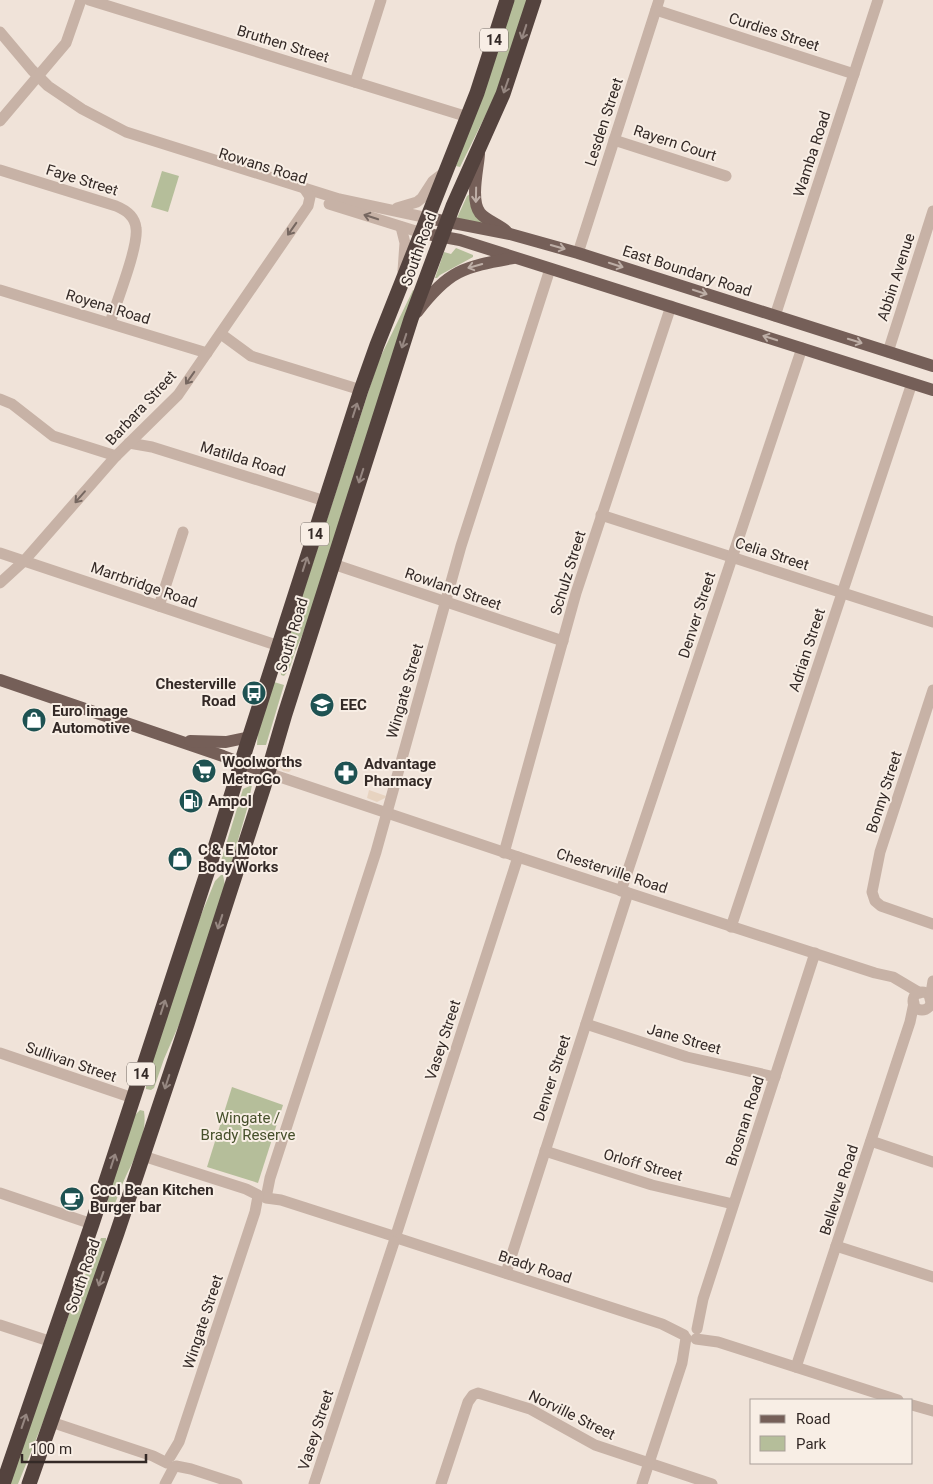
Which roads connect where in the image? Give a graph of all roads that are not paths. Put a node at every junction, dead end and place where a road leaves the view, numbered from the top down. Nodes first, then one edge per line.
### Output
1 (81, 0) edge
2 (89, 0) edge
3 (381, 0) edge
4 (507, 0) edge
5 (534, 0) edge
6 (878, 0) edge
7 (658, 5) edge
8 (0, 32) edge
9 (854, 74) junction
10 (38, 76) junction
11 (355, 82) junction
12 (468, 117) junction
13 (0, 121) edge
14 (614, 140) junction
15 (480, 146) junction
16 (0, 170) edge
17 (447, 170) junction
18 (726, 176) dead end
19 (307, 193) junction
20 (392, 209) junction
21 (428, 218) junction
22 (932, 218) edge
23 (448, 221) junction
24 (401, 227) junction
25 (422, 233) junction
26 (510, 234) junction
27 (443, 237) junction
28 (578, 253) junction
29 (516, 258) junction
30 (550, 269) junction
31 (402, 283) junction
32 (0, 290) edge
33 (671, 306) junction
34 (748, 307) junction
35 (775, 316) junction
36 (411, 319) junction
37 (110, 323) junction
38 (740, 328) junction
39 (221, 334) junction
40 (802, 348) junction
41 (888, 352) junction
42 (208, 353) junction
43 (933, 366) edge
44 (912, 383) junction
45 (361, 390) junction
46 (933, 390) edge
47 (0, 399) edge
48 (151, 421) junction
49 (129, 443) junction
50 (152, 447) junction
51 (116, 456) junction
52 (325, 501) junction
53 (602, 515) junction
54 (183, 532) dead end
55 (0, 553) edge
56 (732, 557) junction
57 (24, 561) junction
58 (333, 564) junction
59 (0, 583) edge
60 (842, 592) junction
61 (445, 602) junction
62 (159, 606) junction
63 (933, 622) edge
64 (563, 642) junction
65 (279, 646) junction
66 (269, 677) junction
67 (0, 680) edge
68 (295, 685) junction
69 (933, 690) edge
70 (250, 737) junction
71 (178, 740) junction
72 (242, 763) junction
73 (268, 773) junction
74 (387, 814) junction
75 (504, 853) junction
76 (518, 857) junction
77 (209, 867) junction
78 (235, 875) junction
79 (625, 892) junction
80 (933, 924) edge
81 (731, 927) junction
82 (815, 953) junction
83 (933, 981) edge
84 (924, 1003) edge
85 (586, 1024) junction
86 (0, 1053) edge
87 (775, 1078) junction
88 (133, 1098) junction
89 (159, 1107) junction
90 (871, 1142) junction
91 (545, 1150) junction
92 (143, 1156) junction
93 (933, 1162) edge
94 (0, 1193) edge
95 (263, 1194) junction
96 (733, 1204) junction
97 (92, 1224) junction
98 (117, 1233) junction
99 (395, 1237) junction
100 (836, 1246) junction
101 (506, 1273) junction
102 (933, 1277) edge
103 (0, 1325) edge
104 (691, 1333) junction
105 (52, 1342) junction
106 (796, 1368) junction
107 (895, 1399) edge
108 (913, 1405) edge
109 (933, 1412) edge
110 (51, 1422) junction
111 (172, 1462) junction
112 (649, 1463) junction
113 (165, 1483) edge
114 (3, 1484) edge
115 (29, 1484) edge
116 (237, 1484) edge
117 (314, 1484) edge
118 (441, 1484) edge
119 (642, 1484) edge
120 (712, 1484) edge

1 - 10 street
2 - 11 street, Bruthen Street
3 - 11 street
4 - 12 highway, South Road / 14
5 -> 15 highway, South Road / 14
6 - 9 street, Wamba Road
7 - 9 street, Curdies Street
7 - 14 street, Lesden Street
8 - 10 street, Rowans Road
9 - 35 street, Wamba Road
10 - 13 street
10 - 19 street, Rowans Road
11 - 12 street, Bruthen Street
12 - 17 highway, South Road / 14
14 - 18 street, Rayern Court
14 - 28 street, Lesden Street
15 - 23 highway, South Road / 14
15 -> 26 main road
16 - 37 street, Faye Street
17 - 20 street
17 - 21 highway, South Road / 14
19 - 20 street, Rowans Road
24 -> 19 street, Rowans Road
19 -> 39 street, Barbara Street
20 - 21 street, Rowans Road
21 - 23 main road, East Boundary Road
21 - 25 highway, South Road / 14
22 - 41 street, Abbin Avenue
23 - 26 main road, East Boundary Road
23 - 27 highway, South Road / 14
24 - 25 street, Rowans Road
24 - 31 street
25 - 27 main road, Rowans Road
25 - 31 highway, South Road / 14
26 -> 28 main road, East Boundary Road
27 - 29 main road
27 - 36 highway, South Road / 14
28 -> 34 main road, East Boundary Road
29 - 30 main road
29 -> 36 main road
30 - 33 main road
30 - 61 street, Wingate Street
31 - 45 highway, South Road / 14
32 - 37 street, Royena Road
33 - 38 main road
33 - 53 street, Schulz Street
34 - 35 main road, East Boundary Road
34 - 38 main road
35 -> 41 main road, East Boundary Road
36 -> 58 highway, South Road / 14
37 - 42 street, Royena Road
40 -> 38 main road
39 - 42 street, Barbara Street
39 - 45 street
40 - 44 main road
40 - 56 street, Denver Street
41 - 43 main road, East Boundary Road
42 -> 48 street, Barbara Street
44 - 46 main road
44 - 60 street, Adrian Street
52 -> 45 highway, South Road / 14
47 - 51 street
48 - 49 street, Barbara Street
48 - 50 street
49 - 50 street, Matilda Road
49 - 51 street, Barbara Street
50 - 52 street, Matilda Road
51 -> 57 street, Barbara Street
65 -> 52 highway, South Road / 14
53 - 56 street, Celia Street
53 - 64 street, Schulz Street
54 - 62 street
55 - 57 street, Marrbridge Road
56 - 60 street, Celia Street
56 - 79 street, Denver Street
57 - 59 street, Barbara Street
57 - 62 street, Marrbridge Road
58 - 61 street, Rowland Street
58 - 68 highway, South Road / 14
60 - 63 street, Celia Street
60 - 81 street, Adrian Street
61 - 64 street, Rowland Street
61 - 74 street, Wingate Street
62 - 65 street, Marrbridge Road
64 - 75 street, Schulz Street
65 - 66 highway, South Road / 14
66 - 68 highway
66 - 70 highway, South Road / 14
67 - 71 main road, Chesterville Road
68 - 73 highway, South Road / 14
69 - 80 street, Bonny Street
70 - 71 main road
70 - 72 highway, South Road / 14
71 - 72 main road, Chesterville Road
72 - 73 main road, Chesterville Road
72 - 77 highway, South Road / 14
73 - 74 street, Chesterville Road
73 - 78 highway, South Road / 14
74 - 75 street, Chesterville Road
74 - 95 street, Wingate Street
75 - 76 street, Chesterville Road
76 - 79 street, Chesterville Road
76 - 99 street, Vasey Street
77 - 78 highway
88 -> 77 highway, South Road / 14
78 -> 89 highway, South Road / 14
79 - 81 street, Chesterville Road
79 - 85 street, Denver Street
81 - 82 street, Chesterville Road
82 - 84 street, Chesterville Road
82 - 87 street, Brosnan Road
83 - 84 street, Bellevue Road
84 - 90 street, Bellevue Road
85 - 87 street, Jane Street
85 - 91 street, Denver Street
86 - 88 street, Sullivan Street
87 - 96 street, Brosnan Road
88 - 89 highway
97 -> 88 highway, South Road / 14
89 - 92 highway, South Road / 14
90 - 93 street
90 - 100 street, Bellevue Road
91 - 96 street, Orloff Street
91 - 101 street, Denver Street
92 - 95 street, Brady Road
92 - 98 highway, South Road / 14
94 - 97 street
95 - 99 street, Brady Road
95 - 111 street, Wingate Street
96 - 104 street, Brosnan Road
97 - 98 highway
97 - 105 highway, South Road / 14
98 -> 110 highway, South Road / 14
99 - 101 street, Brady Road
99 - 117 street, Vasey Street
100 - 102 street
100 - 106 street, Bellevue Road
101 - 104 street, Brady Road
103 - 105 street
104 - 106 street, Brady Road
104 - 112 street, Brosnan Road
114 -> 105 highway, South Road / 14
106 - 107 street, Brady Road
108 - 109 street
110 - 111 street
110 - 115 highway, South Road / 14
111 - 113 street, Wingate Street
111 - 116 street
112 - 118 street, Norville Street
112 - 119 street, Brosnan Road
112 - 120 street, Norville Street

